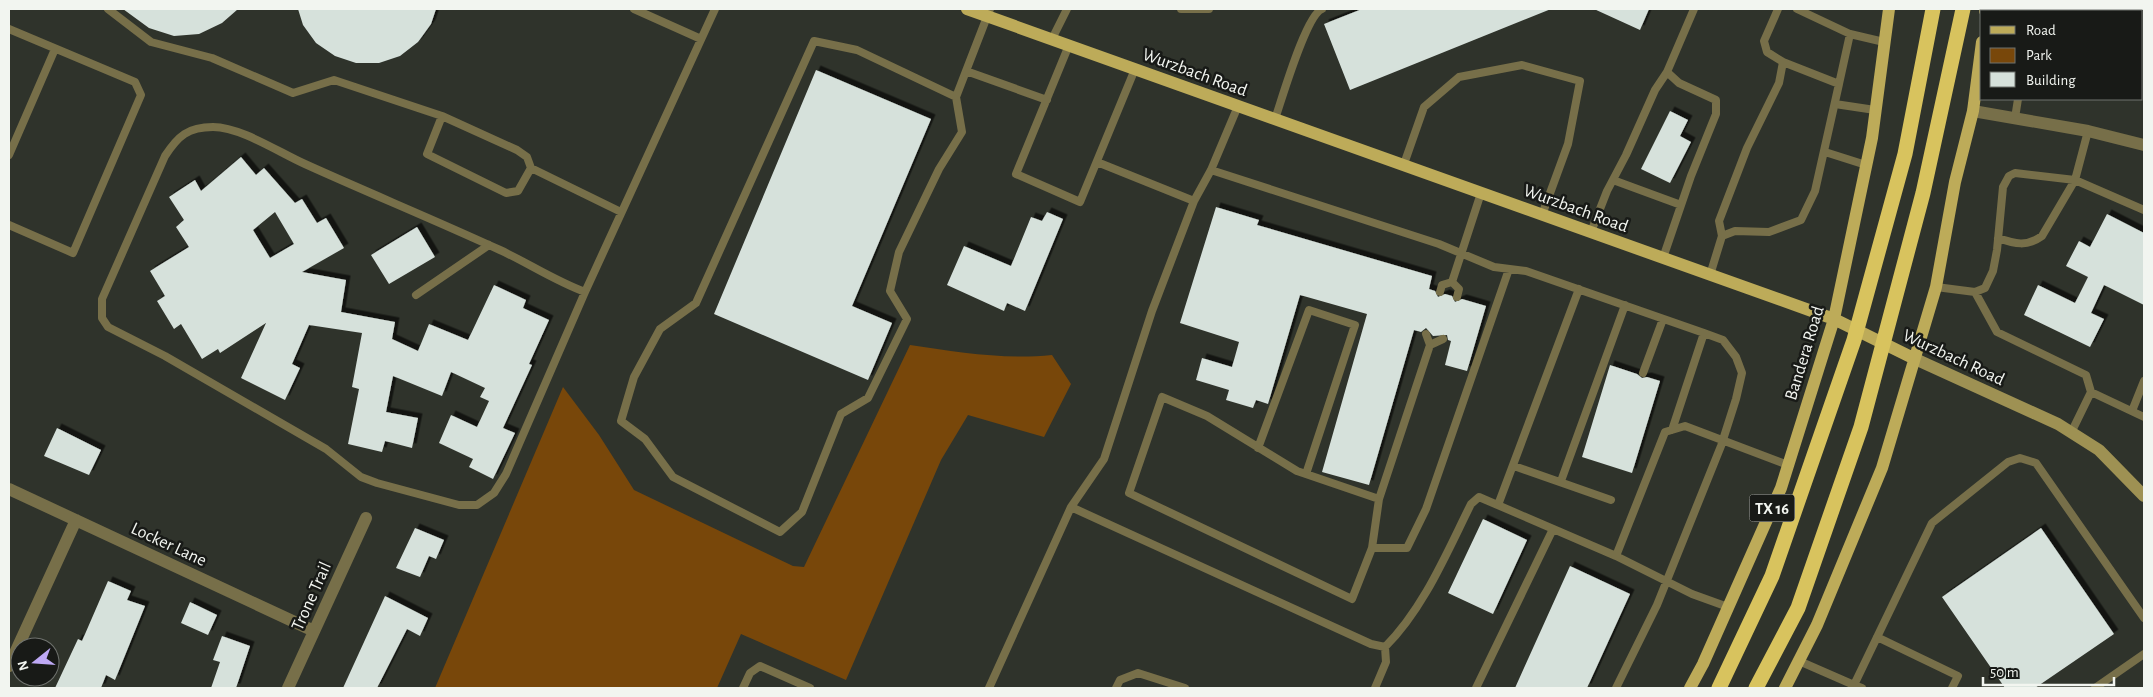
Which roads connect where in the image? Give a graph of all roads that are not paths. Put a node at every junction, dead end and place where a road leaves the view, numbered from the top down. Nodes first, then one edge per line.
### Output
1 (108, 9) edge
2 (634, 9) edge
3 (715, 9) edge
4 (967, 9) edge
5 (1067, 9) edge
6 (1181, 9) edge
7 (1209, 9) edge
8 (1322, 9) edge
9 (1694, 9) edge
10 (1778, 9) edge
11 (1797, 9) edge
12 (1888, 9) edge
13 (1933, 9) edge
14 (1963, 9) edge
15 (988, 12) edge
16 (9, 29) edge
17 (1850, 34) junction
18 (701, 39) junction
19 (1052, 39) junction
20 (1884, 42) junction
21 (1069, 45) junction
22 (56, 49) junction
23 (1783, 62) junction
24 (1980, 68) edge
25 (1136, 69) junction
26 (966, 71) junction
27 (1667, 72) junction
28 (1839, 84) junction
29 (956, 97) junction
30 (1047, 100) junction
31 (2018, 100) edge
32 (1835, 104) junction
33 (1238, 106) junction
34 (1875, 110) junction
35 (1973, 111) junction
36 (442, 116) junction
37 (2015, 118) junction
38 (1275, 119) junction
39 (2088, 131) junction
40 (2144, 146) edge
41 (1824, 152) junction
42 (9, 156) edge
43 (1097, 162) junction
44 (1404, 164) junction
45 (1866, 165) junction
46 (531, 168) junction
47 (1211, 170) junction
48 (1613, 180) junction
49 (2075, 180) junction
50 (1481, 193) junction
51 (1194, 201) junction
52 (1681, 205) junction
53 (2144, 210) edge
54 (621, 212) junction
55 (1542, 215) junction
56 (9, 225) edge
57 (1592, 232) junction
58 (1722, 236) junction
59 (1998, 238) junction
60 (489, 245) junction
61 (1462, 254) junction
62 (1664, 258) junction
63 (1509, 269) junction
64 (1710, 275) junction
65 (1452, 282) junction
66 (1936, 287) junction
67 (1579, 289) junction
68 (585, 292) junction
69 (1440, 292) dead end
70 (1975, 292) junction
71 (416, 295) dead end
72 (1456, 297) dead end
73 (1625, 306) junction
74 (1663, 319) junction
75 (1834, 319) junction
76 (1704, 333) junction
77 (1426, 334) dead end
78 (1443, 339) dead end
79 (1430, 345) junction
80 (1913, 358) junction
81 (1643, 373) dead end
82 (2144, 381) edge
83 (2091, 392) junction
84 (2132, 411) junction
85 (2144, 417) edge
86 (1672, 430) junction
87 (2071, 432) junction
88 (1723, 440) junction
89 (1258, 448) junction
90 (1788, 465) junction
91 (1514, 466) junction
92 (1306, 474) junction
93 (1561, 481) junction
94 (9, 489) edge
95 (2144, 496) edge
96 (1379, 499) junction
97 (1611, 500) dead end
98 (1498, 505) junction
99 (1071, 507) junction
100 (366, 518) dead end
101 (76, 520) junction
102 (1554, 529) junction
103 (1372, 548) junction
104 (1616, 556) junction
105 (1666, 579) junction
106 (1728, 607) junction
107 (2144, 618) edge
108 (314, 631) junction
109 (1877, 637) junction
110 (1385, 647) junction
111 (2144, 654) edge
112 (1799, 661) junction
113 (9, 666) edge
114 (1858, 686) edge
115 (288, 688) edge
116 (743, 688) edge
117 (810, 688) edge
118 (989, 688) edge
119 (1116, 688) edge
120 (1185, 688) edge
121 (1375, 688) edge
122 (1476, 688) edge
123 (1616, 688) edge
124 (1690, 688) edge
125 (1719, 688) edge
126 (1756, 688) edge
127 (1785, 688) edge
128 (1952, 688) edge
129 (2095, 688) edge

1 - 36 lane
2 - 18 lane
3 - 18 lane
4 - 15 main road, Wurzbach Road
5 - 19 lane
6 - 7 lane
8 - 38 lane
9 - 27 lane
10 - 23 lane
11 - 17 lane
12 - 20 main road, Bandera Road / TX 16
13 - 125 highway
14 - 126 highway
15 - 19 main road, Wurzbach Road
15 - 26 lane
16 - 22 lane
17 - 20 lane
17 - 28 lane
18 - 54 lane
19 - 21 main road, Wurzbach Road
20 - 34 main road, Bandera Road / TX 16
21 - 25 main road, Wurzbach Road
21 - 30 lane
22 - 42 lane
22 - 56 lane
23 - 28 lane
23 - 58 lane
24 - 35 main road
25 - 33 main road, Wurzbach Road
25 - 43 lane
26 - 29 lane
26 - 30 lane
27 - 48 lane
27 - 52 lane
28 - 32 lane
29 - 29 lane
30 - 43 lane
31 - 37 lane
32 - 34 lane
32 - 41 lane
33 - 38 main road, Wurzbach Road
33 - 47 lane
34 - 45 main road, Bandera Road / TX 16
35 - 37 street
35 - 66 main road
36 - 46 lane
36 - 46 lane
37 - 39 street
38 - 44 main road, Wurzbach Road
39 - 40 street
39 - 49 lane
41 - 45 lane
41 - 58 lane
43 - 51 lane
44 - 50 main road, Wurzbach Road
44 - 55 lane
45 - 75 main road, Bandera Road / TX 16
46 - 54 lane
47 - 51 lane
47 - 61 lane
48 - 52 lane
48 - 57 lane
49 - 53 lane
49 - 59 lane
49 - 59 lane
50 - 55 main road, Wurzbach Road
50 - 61 lane
51 - 99 lane
52 - 62 lane
54 - 68 lane
55 - 57 main road, Wurzbach Road
57 - 62 main road, Wurzbach Road
58 - 64 lane
59 - 70 lane
60 - 68 lane
60 - 68 lane
60 - 71 lane
61 - 63 lane
61 - 65 lane
62 - 64 main road, Wurzbach Road
63 - 67 lane
63 - 103 lane
64 - 75 main road, Wurzbach Road
65 - 69 lane
65 - 72 lane
66 - 70 lane
66 - 80 main road
67 - 73 lane
67 - 91 lane
70 - 83 lane
73 - 74 lane
73 - 93 lane
74 - 76 lane
74 - 81 lane
75 - 80 main road, Wurzbach Road
75 - 90 main road, Bandera Road / TX 16
76 - 86 lane
76 - 88 lane
77 - 79 lane
78 - 79 lane
79 - 96 lane
80 - 87 main road, Wurzbach Road
80 - 112 main road
82 - 84 lane
83 - 84 lane
83 - 87 lane
84 - 85 lane
86 - 88 lane
86 - 104 lane
87 - 95 main road, Wurzbach Road
88 - 90 lane
88 - 105 lane
89 - 92 lane
89 - 92 lane
89 - 103 lane
90 - 106 main road, Bandera Road / TX 16
91 - 93 lane
91 - 98 lane
92 - 96 lane
93 - 97 lane
94 - 101 street, Locker Lane
96 - 103 lane
98 - 102 lane
98 - 110 lane
99 - 110 lane
99 - 118 lane
100 - 108 street, Trone Trail
101 - 108 street, Locker Lane
101 - 113 street
102 - 104 lane
102 - 122 lane
104 - 105 lane
105 - 106 lane
105 - 123 lane
106 - 124 main road, Bandera Road / TX 16
107 - 109 lane
108 - 115 street, Trone Trail
109 - 114 lane
109 - 128 lane
110 - 121 lane
111 - 129 lane
112 - 114 lane
112 - 127 main road
116 - 117 lane
119 - 120 lane

